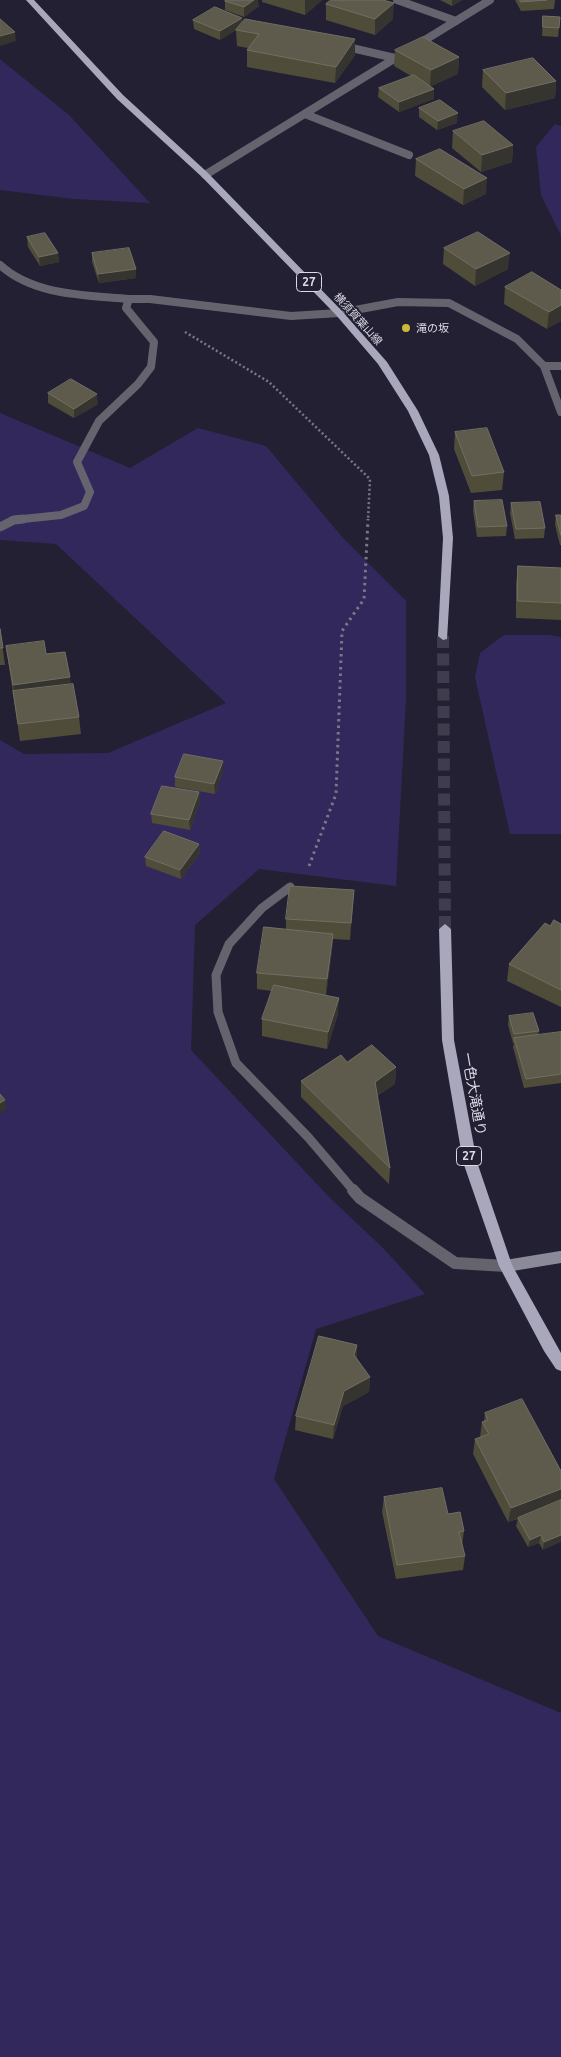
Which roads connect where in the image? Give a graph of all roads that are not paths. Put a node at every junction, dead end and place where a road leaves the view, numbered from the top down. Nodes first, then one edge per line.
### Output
1 (30, 0) edge
2 (397, 0) edge
3 (490, 0) edge
4 (456, 21) junction
5 (338, 44) edge
6 (396, 58) junction
7 (305, 114) junction
8 (409, 155) dead end
9 (205, 175) junction
10 (0, 266) edge
11 (129, 299) junction
12 (339, 313) junction
13 (544, 366) junction
14 (561, 366) edge
15 (561, 412) edge
16 (0, 527) edge
17 (443, 636) tunnel mouth
18 (290, 887) edge
19 (445, 929) tunnel mouth
20 (561, 1257) edge
21 (506, 1266) junction
22 (561, 1365) edge

1 - 9 main road, 横須賀葉山線 / 27
2 - 4 street
3 - 4 street
4 - 6 street
5 - 6 street
6 - 7 street
7 - 8 street
7 - 9 street
9 - 12 main road, 横須賀葉山線 / 27
10 - 11 street
11 - 12 street
11 - 16 street
12 - 13 street
12 - 17 main road, 横須賀葉山線 / 27
13 - 14 street
13 - 15 street
18 - 21 street
19 - 21 main road, 一色大滝通り / 27
20 - 21 street
21 - 22 main road, 一色大滝通り / 27

